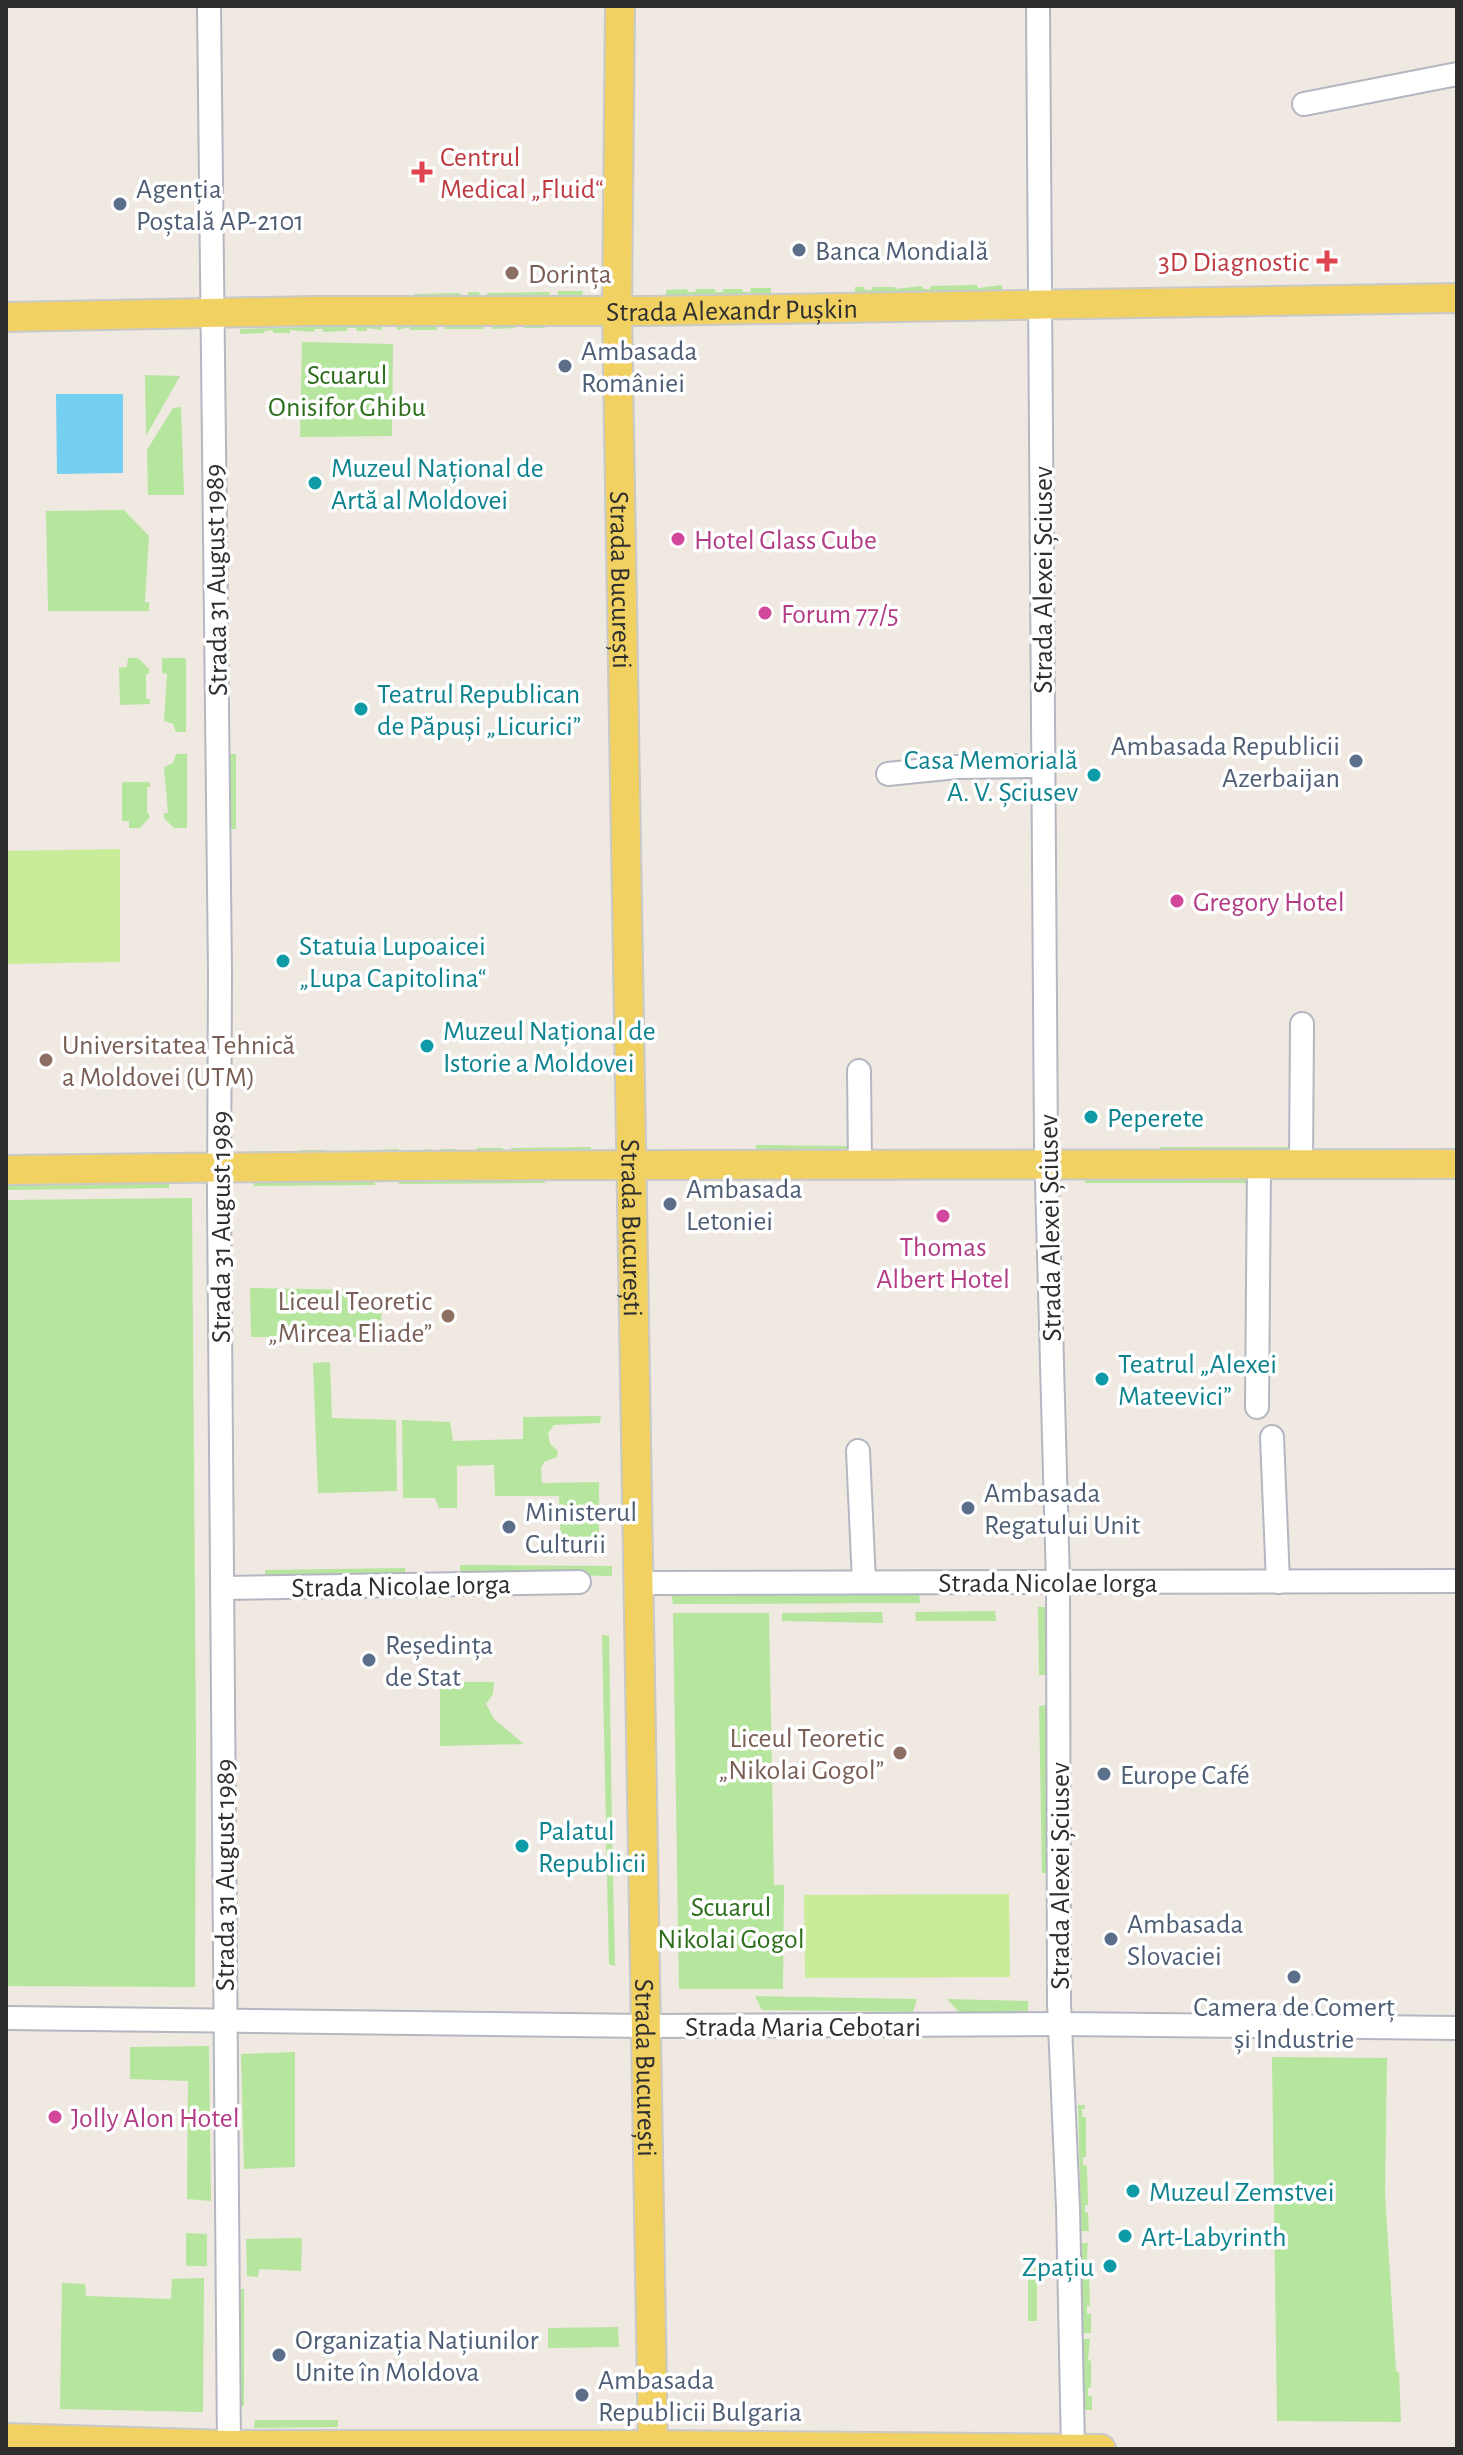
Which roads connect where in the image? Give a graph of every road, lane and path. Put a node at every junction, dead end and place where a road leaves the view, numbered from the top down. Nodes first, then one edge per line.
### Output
1 (209, 6) edge
2 (620, 6) edge
3 (1038, 6) edge
4 (1457, 74) edge
5 (1304, 104) dead end
6 (1457, 298) edge
7 (1040, 304) junction
8 (617, 310) junction
9 (211, 313) junction
10 (6, 317) edge
11 (1042, 766) junction
12 (888, 774) dead end
13 (1302, 1024) dead end
14 (859, 1071) dead end
15 (1047, 1163) junction
16 (630, 1164) junction
17 (1259, 1164) junction
18 (1457, 1164) edge
19 (1301, 1165) junction
20 (860, 1166) junction
21 (219, 1167) junction
22 (6, 1170) edge
23 (1257, 1407) dead end
24 (1272, 1437) dead end
25 (858, 1451) dead end
26 (1457, 1581) edge
27 (579, 1582) dead end
28 (864, 1582) junction
29 (1058, 1582) junction
30 (1278, 1582) junction
31 (638, 1583) junction
32 (222, 1588) junction
33 (6, 2018) edge
34 (225, 2020) junction
35 (1061, 2024) junction
36 (647, 2026) junction
37 (1457, 2028) edge
38 (6, 2438) edge
39 (229, 2447) edge
40 (653, 2447) edge
41 (1073, 2449) edge
42 (1101, 2449) edge

1 - 9 street, Strada 31 August 1989
2 - 8 main road, Strada București
3 - 7 street, Strada Alexei Șciusev
4 - 5 street
6 - 7 main road, Strada Alexandr Pușkin
7 - 8 main road, Strada Alexandr Pușkin
7 - 11 street, Strada Alexei Șciusev
8 - 9 main road, Strada Alexandr Pușkin
8 - 16 main road, Strada București
9 - 10 main road, Strada Alexandr Pușkin
9 - 21 street, Strada 31 August 1989
11 - 12 street
11 - 15 street, Strada Alexei Șciusev
13 - 19 street
14 - 20 street
15 - 17 main road
15 - 20 main road
15 - 29 street, Strada Alexei Șciusev
16 - 20 main road
16 - 21 main road
16 - 31 main road, Strada București
17 - 19 main road
17 - 23 street
18 - 19 main road
21 - 22 main road
21 - 32 street, Strada 31 August 1989
24 - 30 street
25 - 28 street
26 - 30 street, Strada Nicolae Iorga
27 - 32 street, Strada Nicolae Iorga
28 - 29 street, Strada Nicolae Iorga
28 - 31 street, Strada Nicolae Iorga
29 - 30 street, Strada Nicolae Iorga
29 - 35 street, Strada Alexei Șciusev
31 - 36 main road, Strada București
32 - 34 street, Strada 31 August 1989
33 - 34 street, Strada Maria Cebotari
34 - 36 street, Strada Maria Cebotari
34 - 39 street, Strada 31 August 1989
35 - 36 street, Strada Maria Cebotari
35 - 37 street, Strada Maria Cebotari
35 - 41 street, Strada Alexei Șciusev
36 - 40 main road, Strada București
38 - 39 main road
39 - 40 main road
40 - 41 main road
41 - 42 main road

